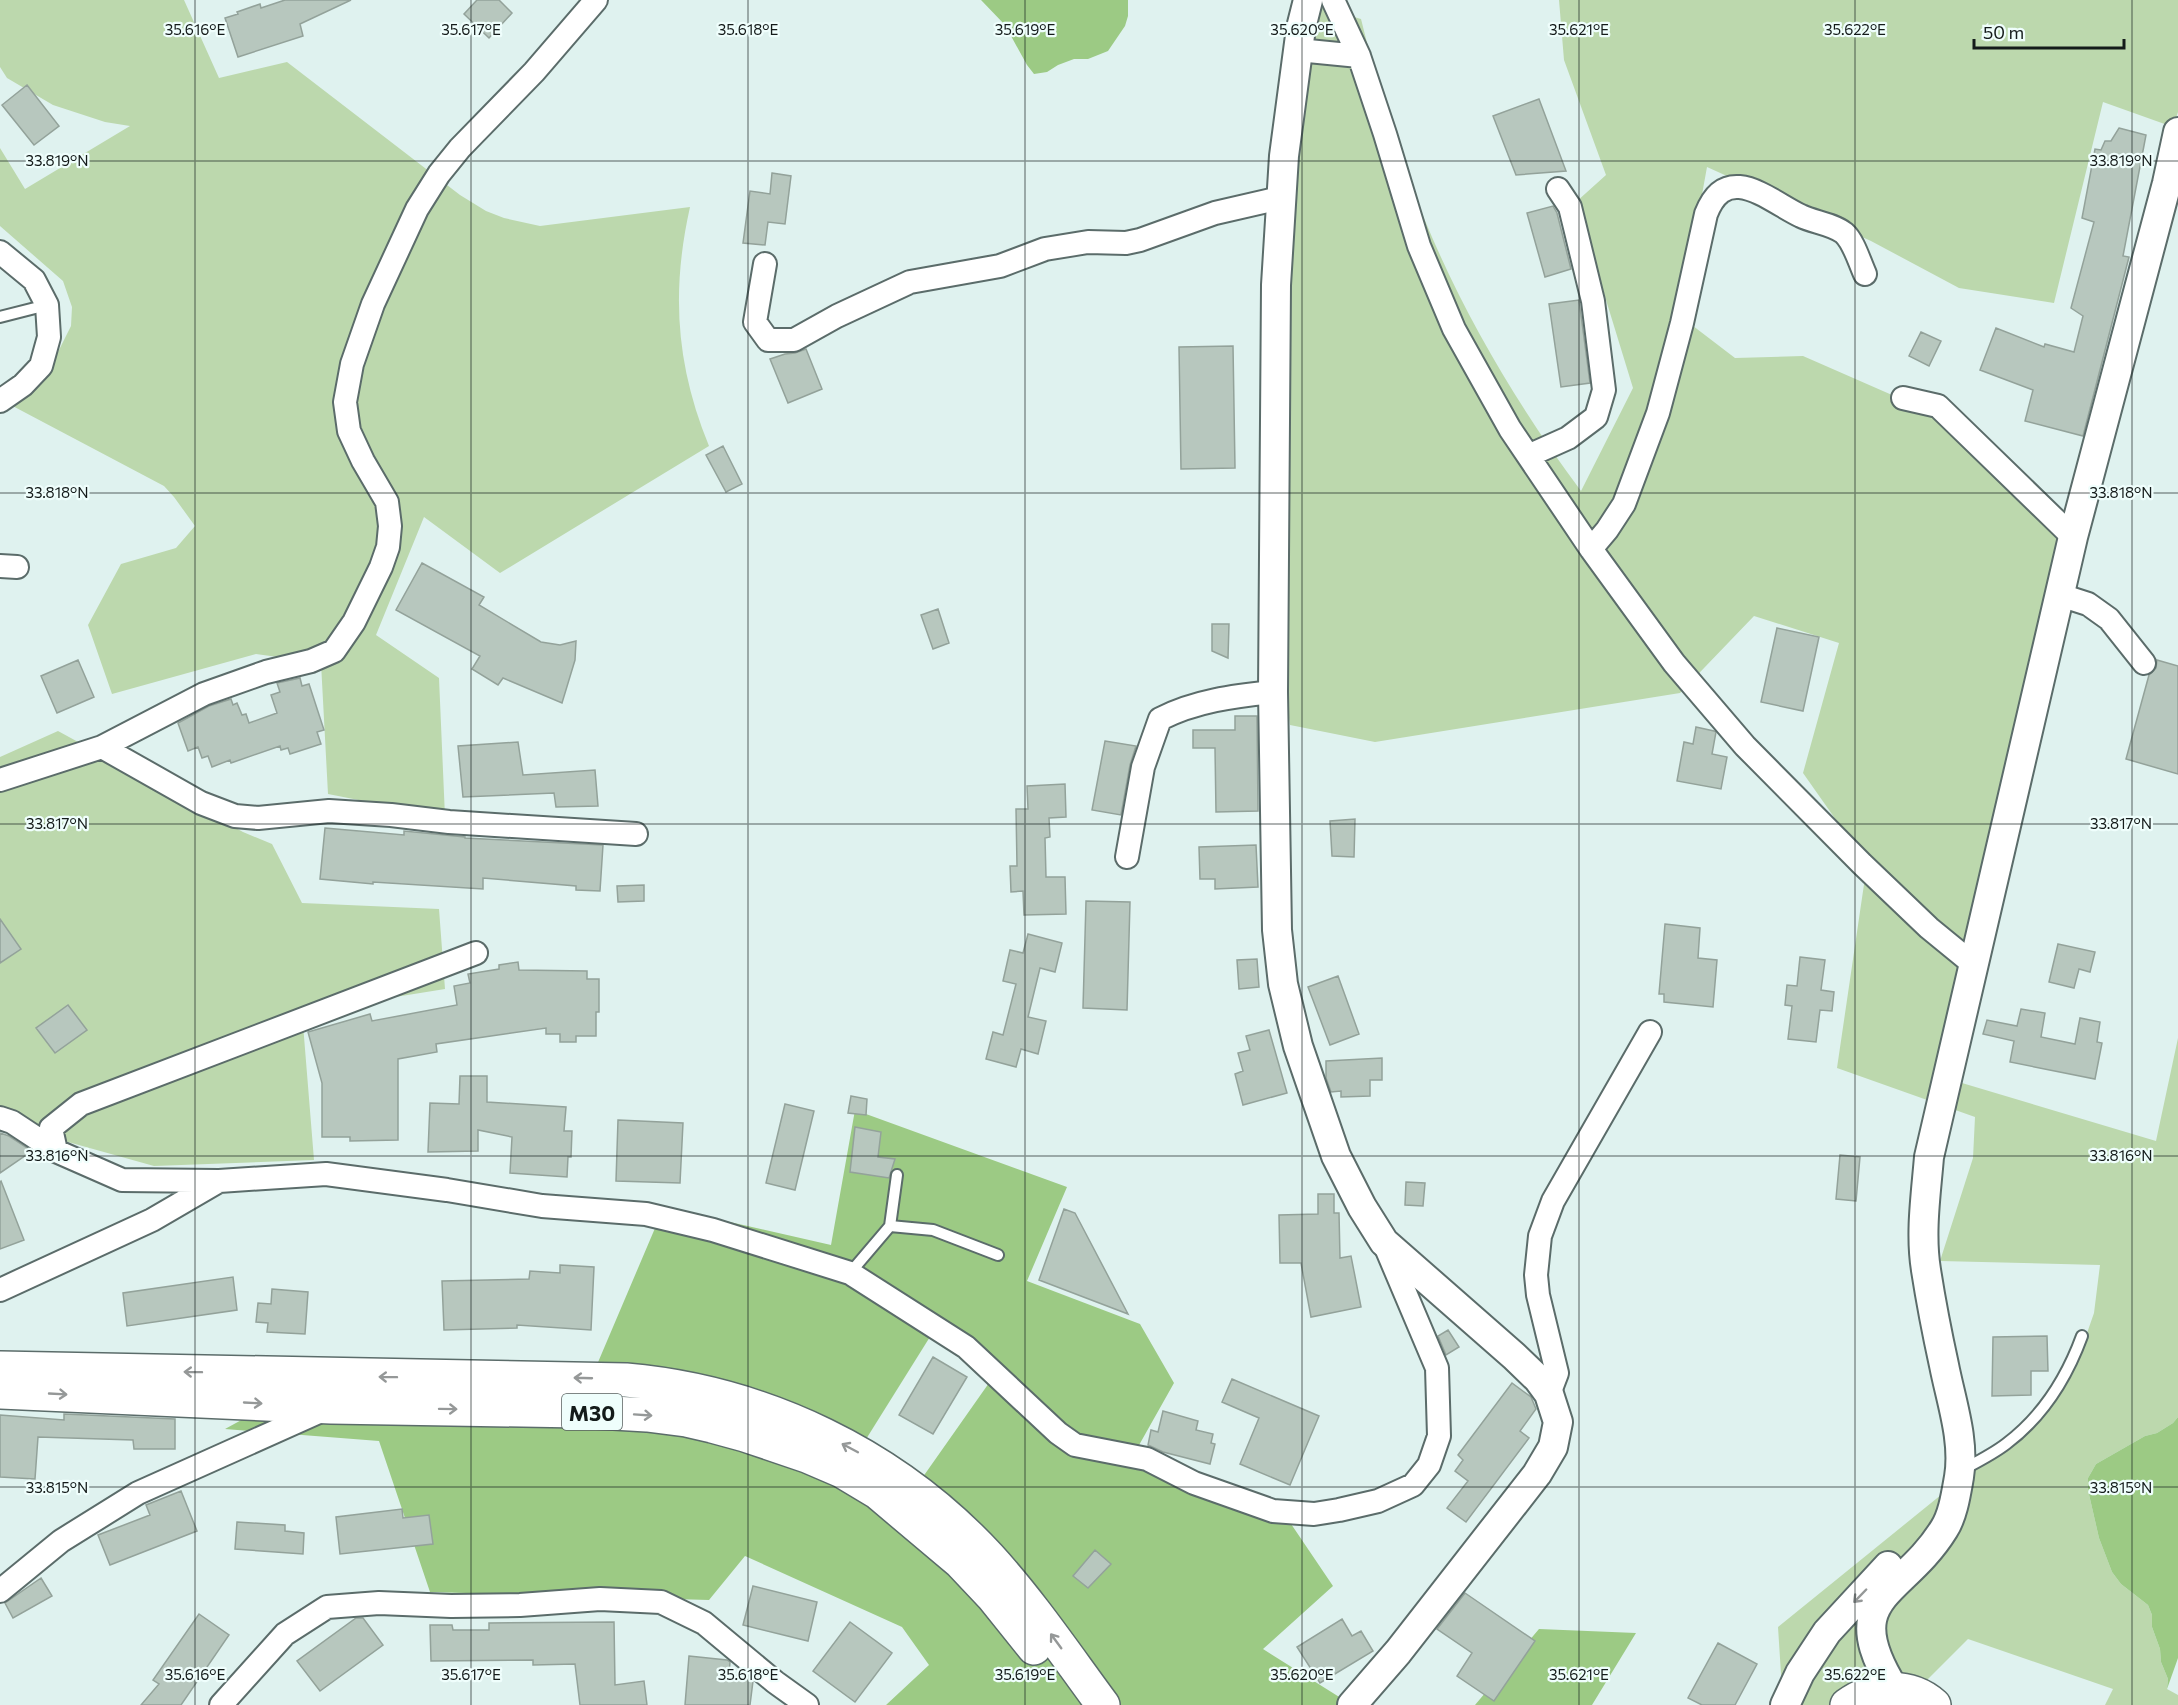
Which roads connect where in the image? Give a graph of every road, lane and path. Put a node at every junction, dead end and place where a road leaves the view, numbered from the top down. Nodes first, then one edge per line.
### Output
1 (596, 0) edge
2 (1308, 0) edge
3 (1333, 0) edge
4 (1298, 50) junction
5 (1359, 56) junction
6 (2178, 132) edge
7 (1558, 189) dead end
8 (1280, 198) junction
9 (0, 252) edge
10 (765, 264) dead end
11 (1865, 274) dead end
12 (47, 306) junction
13 (0, 317) edge
14 (1903, 398) dead end
15 (0, 401) edge
16 (1530, 455) junction
17 (2073, 537) junction
18 (1591, 549) junction
19 (2060, 595) junction
20 (2144, 663) dead end
21 (1272, 692) junction
22 (102, 747) junction
23 (0, 780) edge
24 (636, 834) dead end
25 (1127, 857) dead end
26 (476, 953) dead end
27 (1973, 964) junction
28 (1650, 1032) dead end
29 (0, 1118) edge
30 (56, 1151) junction
31 (897, 1175) dead end
32 (219, 1181) junction
33 (890, 1226) junction
34 (1384, 1242) junction
35 (998, 1255) dead end
36 (850, 1274) junction
37 (0, 1290) edge
38 (2082, 1336) dead end
39 (0, 1368) edge
40 (0, 1392) edge
41 (1549, 1394) junction
42 (331, 1407) junction
43 (1958, 1481) junction
44 (0, 1591) edge
45 (1894, 1689) junction
46 (1081, 1704) edge
47 (221, 1705) edge
48 (807, 1705) edge
49 (1352, 1705) edge
50 (1785, 1705) edge
51 (1847, 1705) edge
52 (1934, 1705) edge

1 - 22 street
2 - 4 street
3 - 5 street
4 - 5 street
4 - 8 street
5 - 16 street
6 - 17 street
7 - 16 street
8 - 10 street
8 - 21 street
9 - 12 street
11 - 18 street
12 - 13 lane
12 - 15 street
14 - 17 street
16 - 18 street
17 - 19 street
18 - 27 street
19 - 20 street
19 - 27 street
21 - 25 street
21 - 34 street
22 - 23 street
22 - 24 street
26 - 30 street
27 - 43 street
28 - 41 street
29 - 30 street
30 - 32 street
31 - 33 lane
32 - 36 street
32 - 37 street
33 - 35 lane
33 - 36 lane
34 - 36 street
34 - 41 street
38 - 43 lane
46 -> 39 highway, M30
40 -> 42 highway, M30
41 - 49 street
42 - 44 street
42 -> 46 highway, M30
43 - 45 street
43 -> 50 street
45 - 51 highway
45 - 52 highway
47 - 48 street

